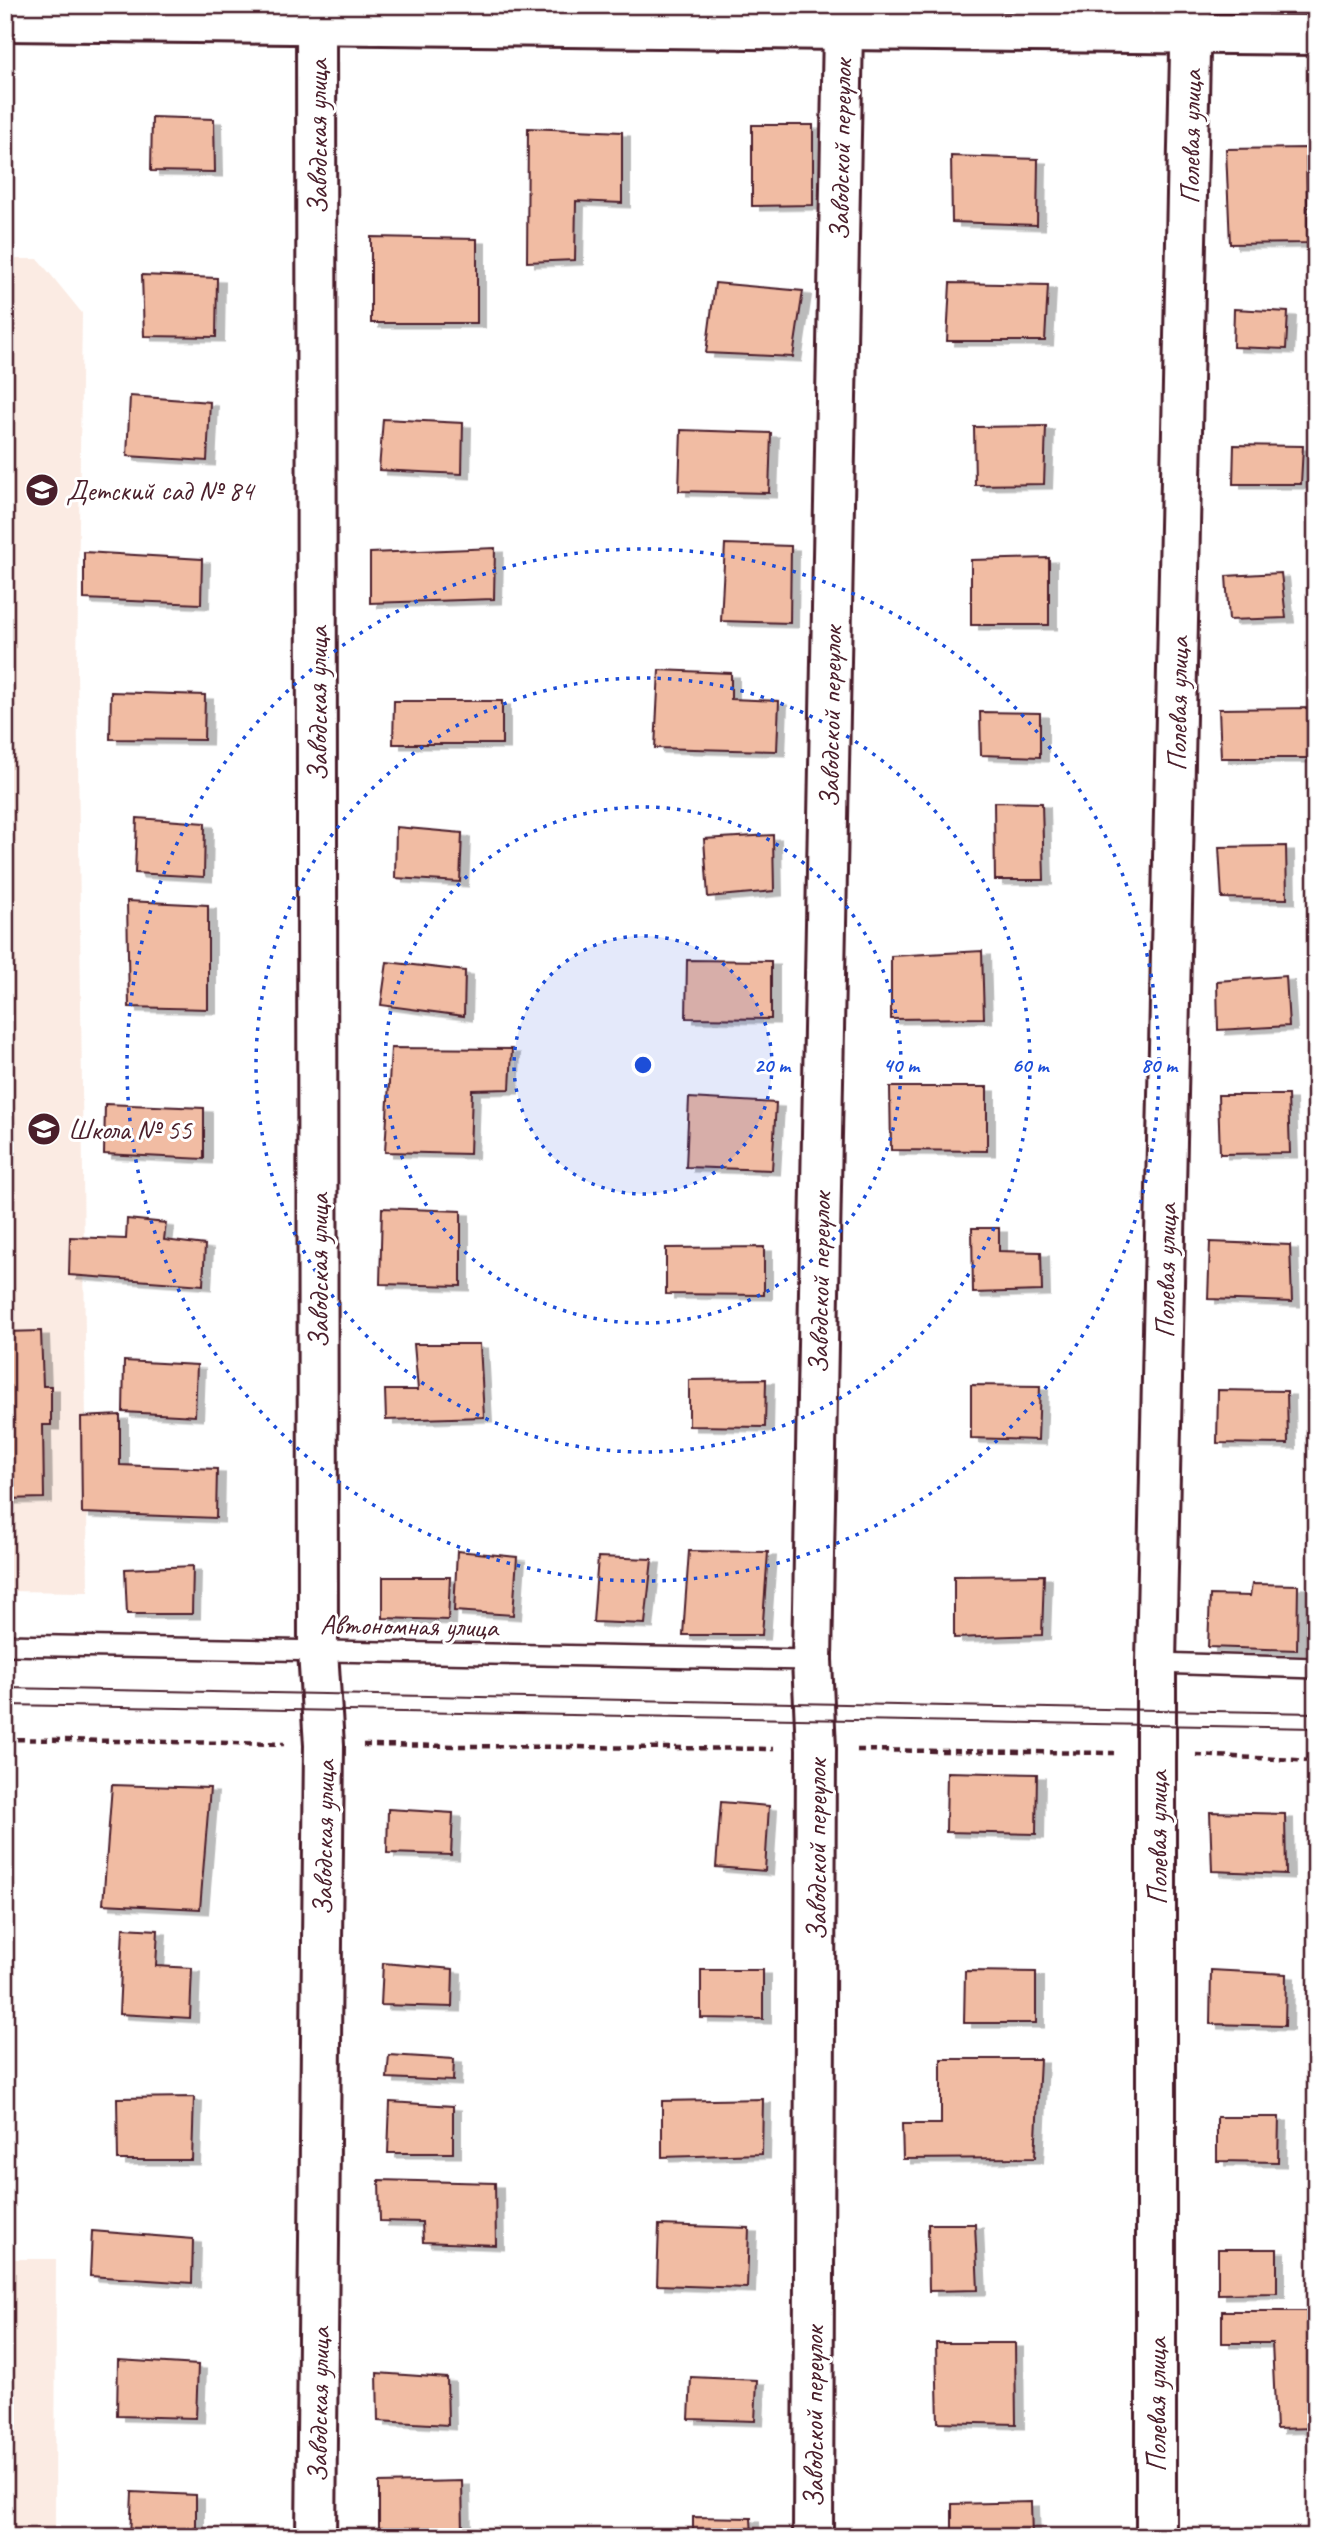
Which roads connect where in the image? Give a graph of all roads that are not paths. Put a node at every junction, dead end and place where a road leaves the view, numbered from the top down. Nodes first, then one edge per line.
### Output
1 (316, 15) edge
2 (1192, 20) edge
3 (5, 21) edge
4 (843, 30) junction
5 (1316, 36) edge
6 (5, 1645) edge
7 (318, 1651) junction
8 (812, 1660) junction
9 (1156, 1663) junction
10 (1316, 1668) edge
11 (316, 2537) edge
12 (813, 2537) edge
13 (1156, 2537) edge

1 - 3 street
1 - 4 street
1 - 7 street, Заводская улица
2 - 4 street
2 - 5 street
2 - 9 street, Полевая улица
4 - 8 street, Заводской переулок
6 - 7 lane, Автономная улица
7 - 8 lane, Автономная улица
7 - 11 street, Заводская улица
8 - 12 street, Заводской переулок
9 - 10 lane
9 - 13 street, Полевая улица

